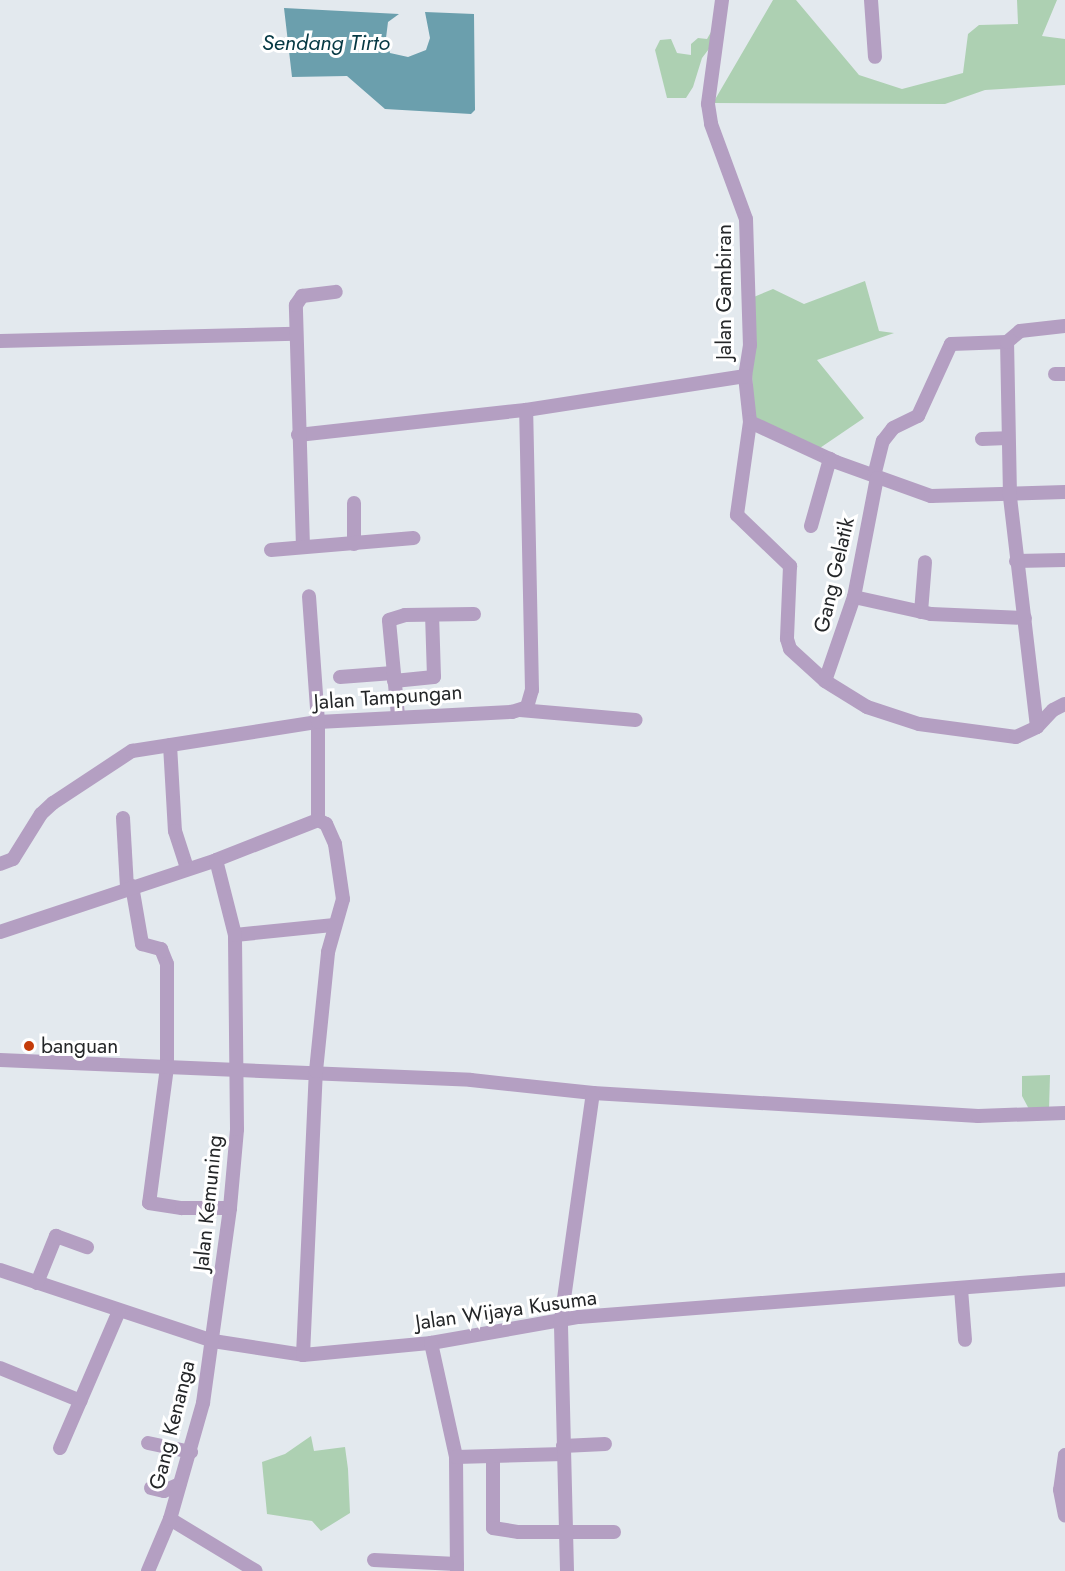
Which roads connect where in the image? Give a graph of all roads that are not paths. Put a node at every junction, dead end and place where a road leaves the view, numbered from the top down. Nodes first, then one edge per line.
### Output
1 (722, 0) edge
2 (872, 0) edge
3 (875, 57) dead end
4 (336, 292) dead end
5 (1065, 326) edge
6 (296, 334) junction
7 (0, 341) edge
8 (1007, 342) junction
9 (745, 376) junction
10 (526, 410) junction
11 (750, 422) junction
12 (298, 435) junction
13 (1007, 438) junction
14 (982, 440) dead end
15 (830, 459) junction
16 (875, 477) junction
17 (1065, 492) edge
18 (1010, 496) junction
19 (354, 503) dead end
20 (811, 526) dead end
21 (412, 538) dead end
22 (354, 544) junction
23 (303, 547) junction
24 (271, 550) dead end
25 (1065, 560) edge
26 (1016, 561) junction
27 (925, 562) dead end
28 (309, 596) dead end
29 (854, 597) junction
30 (921, 612) junction
31 (474, 614) dead end
32 (432, 615) junction
33 (1025, 618) junction
34 (340, 676) dead end
35 (394, 677) junction
36 (825, 681) junction
37 (1065, 704) edge
38 (520, 710) junction
39 (398, 716) junction
40 (636, 720) dead end
41 (318, 722) junction
42 (1037, 727) junction
43 (170, 745) junction
44 (123, 818) dead end
45 (318, 820) junction
46 (216, 860) junction
47 (0, 864) edge
48 (187, 869) junction
49 (129, 887) junction
50 (334, 925) junction
51 (0, 932) edge
52 (235, 935) junction
53 (0, 1060) edge
54 (167, 1066) junction
55 (237, 1069) junction
56 (316, 1071) junction
57 (593, 1093) junction
58 (1065, 1113) edge
59 (230, 1208) junction
60 (87, 1247) dead end
61 (0, 1270) edge
62 (1065, 1280) edge
63 (37, 1283) junction
64 (961, 1289) junction
65 (118, 1311) junction
66 (561, 1320) junction
67 (965, 1340) dead end
68 (213, 1341) junction
69 (431, 1343) junction
70 (303, 1355) junction
71 (0, 1368) edge
72 (81, 1401) junction
73 (148, 1443) dead end
74 (605, 1444) dead end
75 (60, 1448) dead end
76 (564, 1450) junction
77 (191, 1452) junction
78 (1065, 1455) edge
79 (493, 1456) junction
80 (456, 1457) junction
81 (180, 1484) junction
82 (151, 1488) dead end
83 (1065, 1515) edge
84 (170, 1519) junction
85 (614, 1532) dead end
86 (566, 1534) junction
87 (374, 1560) dead end
88 (457, 1568) edge
89 (148, 1571) edge
90 (256, 1571) edge
91 (567, 1571) edge

1 - 9 street, Jalan Gambiran
2 - 3 street
4 - 6 street
5 - 8 street
6 - 7 street
6 - 12 street
8 - 13 street
8 - 16 street, Gang Gelatik
9 - 10 street
9 - 11 street, Jalan Gambiran
10 - 12 street
10 - 38 street
11 - 15 street
11 - 36 street, Jalan Gambiran
12 - 23 street
13 - 14 street
13 - 18 street
15 - 16 street
15 - 20 street
16 - 18 street
16 - 29 street, Gang Gelatik
17 - 18 street
18 - 26 street
19 - 22 street
21 - 22 street
22 - 23 street
23 - 24 street
25 - 26 street
26 - 33 street
27 - 30 street
28 - 41 street
29 - 30 street
29 - 36 street, Gang Gelatik
30 - 33 street
31 - 32 street
32 - 35 street
32 - 35 street
33 - 42 street
34 - 35 street
35 - 39 street
36 - 42 street
37 - 42 street
38 - 39 street, Jalan Tampungan
38 - 40 street, Jalan Tampungan
39 - 41 street, Jalan Tampungan
41 - 43 street, Jalan Tampungan
41 - 45 street
43 - 47 street, Jalan Tampungan
43 - 48 street
44 - 49 street
45 - 46 street
45 - 50 street
46 - 48 street
46 - 52 street, Jalan Kemuning
48 - 49 street
49 - 51 street
49 - 54 street
50 - 52 street
50 - 56 street
52 - 55 street, Jalan Kemuning
53 - 54 street
54 - 55 street
54 - 59 street
55 - 56 street
55 - 59 street, Jalan Kemuning
56 - 57 street
56 - 70 street
57 - 58 street
57 - 66 street
59 - 68 street, Jalan Kemuning
60 - 63 street
61 - 63 street, Jalan Wijaya Kusuma
62 - 64 street, Jalan Wijaya Kusuma
63 - 65 street, Jalan Wijaya Kusuma
64 - 66 street, Jalan Wijaya Kusuma
64 - 67 street
65 - 68 street, Jalan Wijaya Kusuma
65 - 72 street
66 - 69 street, Jalan Wijaya Kusuma
66 - 76 street
68 - 70 street, Jalan Wijaya Kusuma
68 - 77 street, Gang Kenanga
69 - 70 street, Jalan Wijaya Kusuma
69 - 80 street
71 - 72 street
72 - 75 street
73 - 77 street
74 - 76 street
76 - 79 street
76 - 86 street
77 - 81 street, Gang Kenanga
78 - 83 street
79 - 80 street
79 - 86 street
80 - 88 street
81 - 82 street
81 - 84 street, Gang Kenanga
84 - 89 street, Gang Kenanga
84 - 90 street
85 - 86 street
86 - 91 street
87 - 88 street

